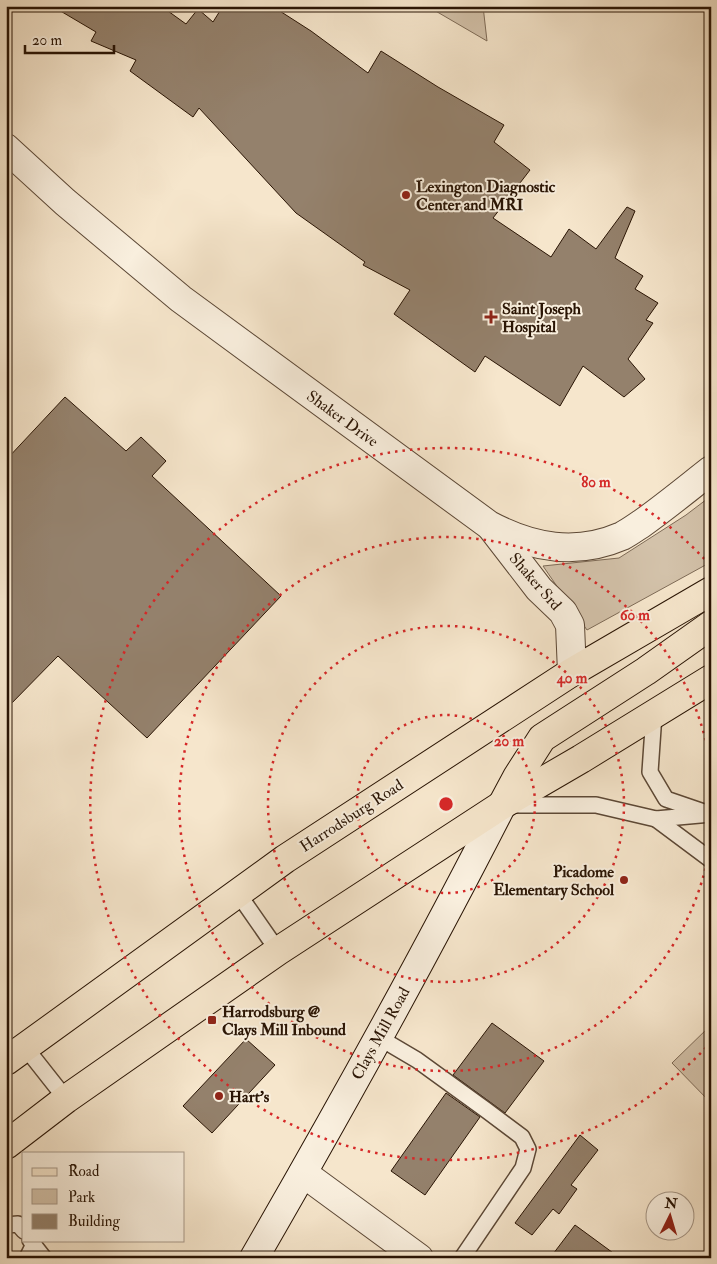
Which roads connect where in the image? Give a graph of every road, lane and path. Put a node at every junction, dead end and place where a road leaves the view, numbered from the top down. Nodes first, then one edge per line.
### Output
1 (6, 148) edge
2 (711, 470) edge
3 (489, 525) junction
4 (711, 591) edge
5 (711, 625) edge
6 (572, 672) junction
7 (711, 679) edge
8 (654, 714) junction
9 (502, 805) junction
10 (711, 814) edge
11 (656, 819) junction
12 (711, 860) edge
13 (237, 892) junction
14 (278, 951) junction
15 (378, 1037) junction
16 (15, 1054) edge
17 (66, 1098) junction
18 (6, 1145) edge
19 (303, 1173) junction
20 (6, 1225) edge
21 (22, 1229) edge
22 (30, 1247) edge
23 (44, 1258) edge
24 (254, 1258) edge
25 (419, 1258) edge
26 (462, 1258) edge

1 - 3 street, Shaker Drive
2 - 3 street, Shaker Drive
3 - 6 street, Shaker Srd
4 - 6 main road, Harrodsburg Road
5 - 9 main road
6 - 13 main road, Harrodsburg Road
7 - 8 main road
8 - 9 main road
8 - 10 lane
9 - 11 lane
9 - 14 main road
9 - 15 street, Clays Mill Road
10 - 11 lane
11 - 12 lane
13 - 14 lane
13 - 16 main road, Harrodsburg Road
14 - 17 main road
15 - 19 street, Clays Mill Road
15 - 26 lane
16 - 17 lane
17 - 18 main road
19 - 24 street, Clays Mill Road
19 - 25 street
20 - 21 lane
22 - 23 lane

